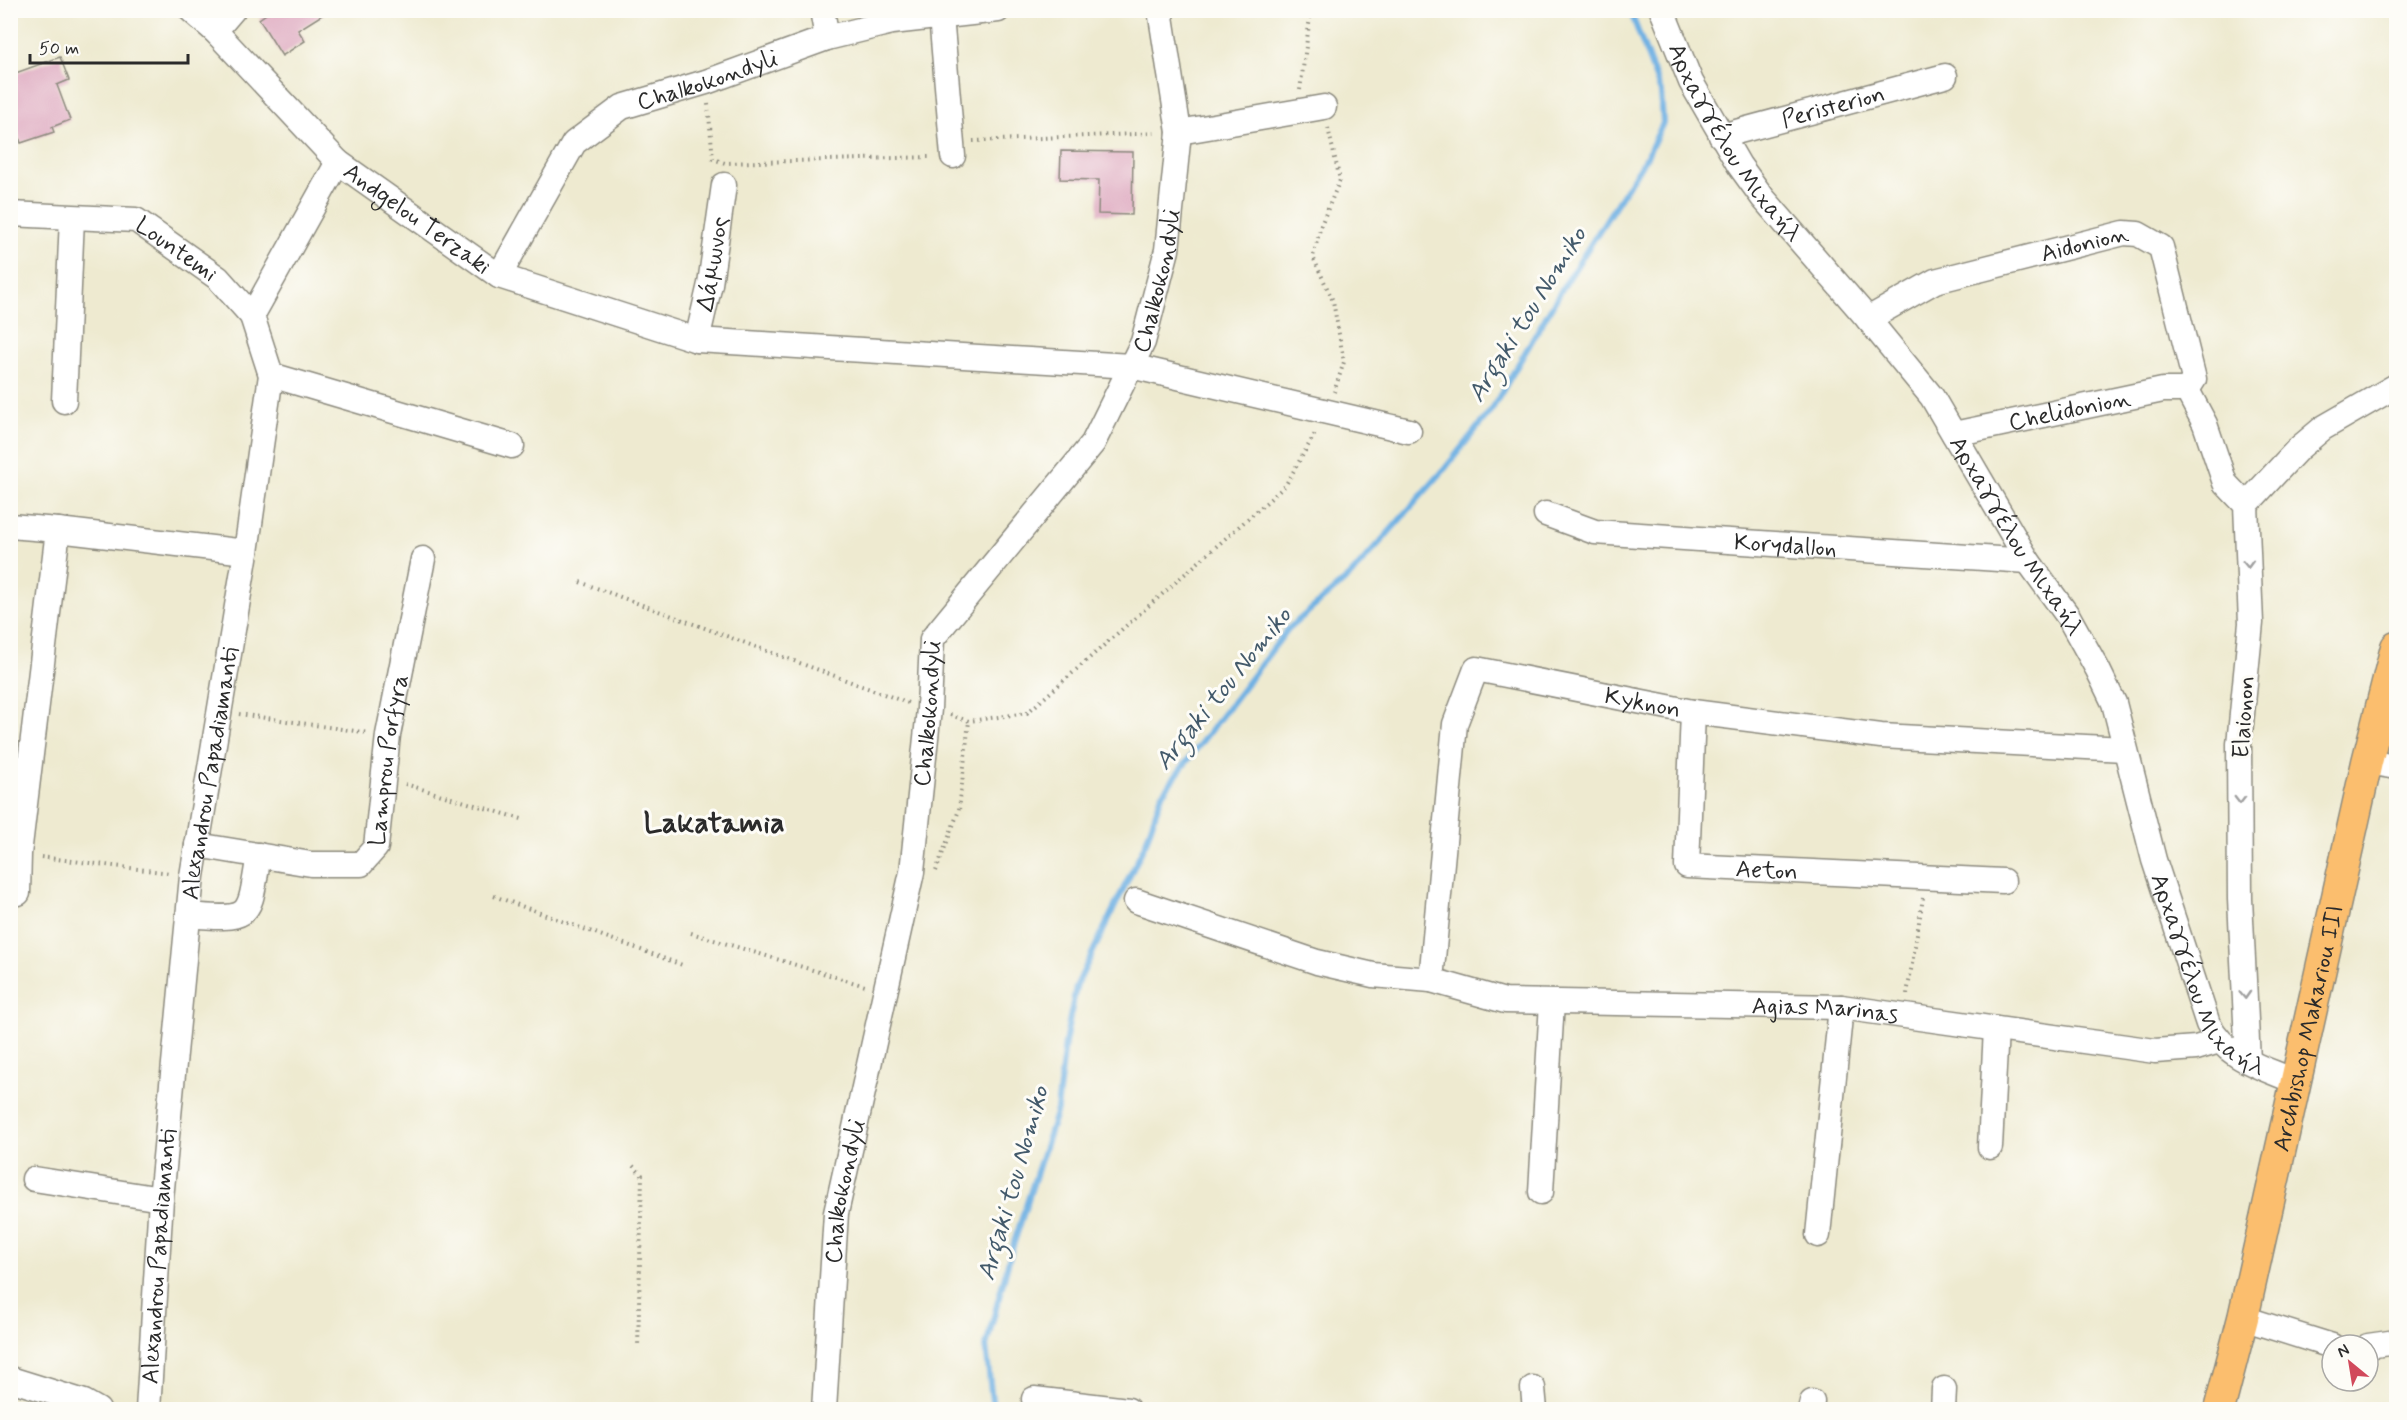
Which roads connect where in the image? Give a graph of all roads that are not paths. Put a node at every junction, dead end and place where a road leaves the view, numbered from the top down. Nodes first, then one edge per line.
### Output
1 (191, 10) edge
2 (233, 10) edge
3 (822, 10) edge
4 (998, 10) edge
5 (1160, 10) edge
6 (1662, 10) edge
7 (941, 16) junction
8 (215, 31) junction
9 (827, 38) junction
10 (1945, 76) dead end
11 (1324, 107) road end
12 (1179, 132) junction
13 (1721, 136) junction
14 (952, 149) road end
15 (338, 162) junction
16 (724, 185) dead end
17 (10, 214) edge
18 (72, 218) junction
19 (499, 276) junction
20 (252, 316) junction
21 (1868, 319) junction
22 (697, 340) junction
23 (1131, 366) junction
24 (271, 375) junction
25 (2397, 386) edge
26 (2187, 390) junction
27 (64, 401) dead end
28 (1409, 431) dead end
29 (1954, 434) junction
30 (512, 446) dead end
31 (2246, 505) junction
32 (1546, 514) dead end
33 (10, 526) edge
34 (58, 530) junction
35 (246, 552) junction
36 (423, 559) dead end
37 (2028, 561) junction
38 (2397, 647) edge
39 (1693, 712) junction
40 (2124, 749) junction
41 (2367, 762) junction
42 (2397, 767) edge
43 (197, 845) junction
44 (15, 854) edge
45 (259, 855) junction
46 (2002, 881) dead end
47 (18, 892) dead end
48 (1136, 901) dead end
49 (188, 915) junction
50 (1431, 980) junction
51 (1552, 1002) junction
52 (1841, 1006) junction
53 (1996, 1029) junction
54 (2218, 1041) junction
55 (2248, 1061) junction
56 (2296, 1082) junction
57 (1990, 1148) dead end
58 (34, 1179) dead end
59 (1542, 1192) dead end
60 (161, 1199) junction
61 (1818, 1235) dead end
62 (2243, 1318) junction
63 (2320, 1342) edge
64 (2397, 1342) edge
65 (2380, 1344) edge
66 (10, 1379) edge
67 (1034, 1399) dead end
68 (98, 1410) edge
69 (148, 1410) edge
70 (824, 1410) edge
71 (1128, 1410) edge
72 (2219, 1410) edge

1 - 8 street, Andgelou Terzaki
2 - 8 street
3 - 9 street
4 - 7 street, Chalkokondyli
5 - 12 street, Chalkokondyli
6 - 13 street, Αρχαγγέλου Μιχαήλ
7 - 9 street, Chalkokondyli
7 - 14 street
8 - 15 street, Andgelou Terzaki
9 - 19 street, Chalkokondyli
10 - 13 street, Peristerion
11 - 12 street
12 - 23 street, Chalkokondyli
13 - 21 street, Αρχαγγέλου Μιχαήλ
15 - 19 street, Andgelou Terzaki
15 - 20 street
16 - 22 street, Δάμωνος
17 - 18 street, Lountemi
18 - 20 street, Lountemi
18 - 27 street
19 - 22 street, Andgelou Terzaki
20 - 24 street, Alexandrou Papadiamanti
21 - 26 street, Aidonion
21 - 29 street, Αρχαγγέλου Μιχαήλ
22 - 23 street, Andgelou Terzaki
23 - 28 street, Andgelou Terzaki
23 - 70 street, Chalkokondyli
24 - 30 street
24 - 35 street, Alexandrou Papadiamanti
25 - 31 street
26 - 29 street, Chelidonion
26 - 31 street
29 - 37 street, Αρχαγγέλου Μιχαήλ
31 -> 55 street, Elaionon
32 - 37 street, Korydallon
33 - 34 street
34 - 35 street
34 - 44 street
35 - 43 street, Alexandrou Papadiamanti
36 - 45 street, Lamprou Porfyra
37 - 40 street, Αρχαγγέλου Μιχαήλ
38 - 41 main road, Archbishop Makariou III
39 - 40 street, Kyknon
39 - 46 street, Aeton
39 - 50 street, Kyknon
40 - 54 street, Αρχαγγέλου Μιχαήλ
41 - 42 street
41 - 56 main road, Archbishop Makariou III
43 - 45 street, Lamprou Porfyra
43 - 49 street, Alexandrou Papadiamanti
44 - 47 street
45 - 49 street
48 - 50 street, Agias Marinas
49 - 60 street, Alexandrou Papadiamanti
50 - 51 street, Agias Marinas
51 - 52 street, Agias Marinas
51 - 59 street
52 - 53 street, Agias Marinas
52 - 61 street
53 - 54 street, Agias Marinas
53 - 57 street
54 - 55 street, Αρχαγγέλου Μιχαήλ
55 - 56 street, Αρχαγγέλου Μιχαήλ
56 - 62 main road, Archbishop Makariou III
58 - 60 street
60 - 69 street, Alexandrou Papadiamanti
62 - 63 street
62 - 72 main road, Archbishop Makariou III
64 - 65 street
66 - 68 street
67 - 71 street

